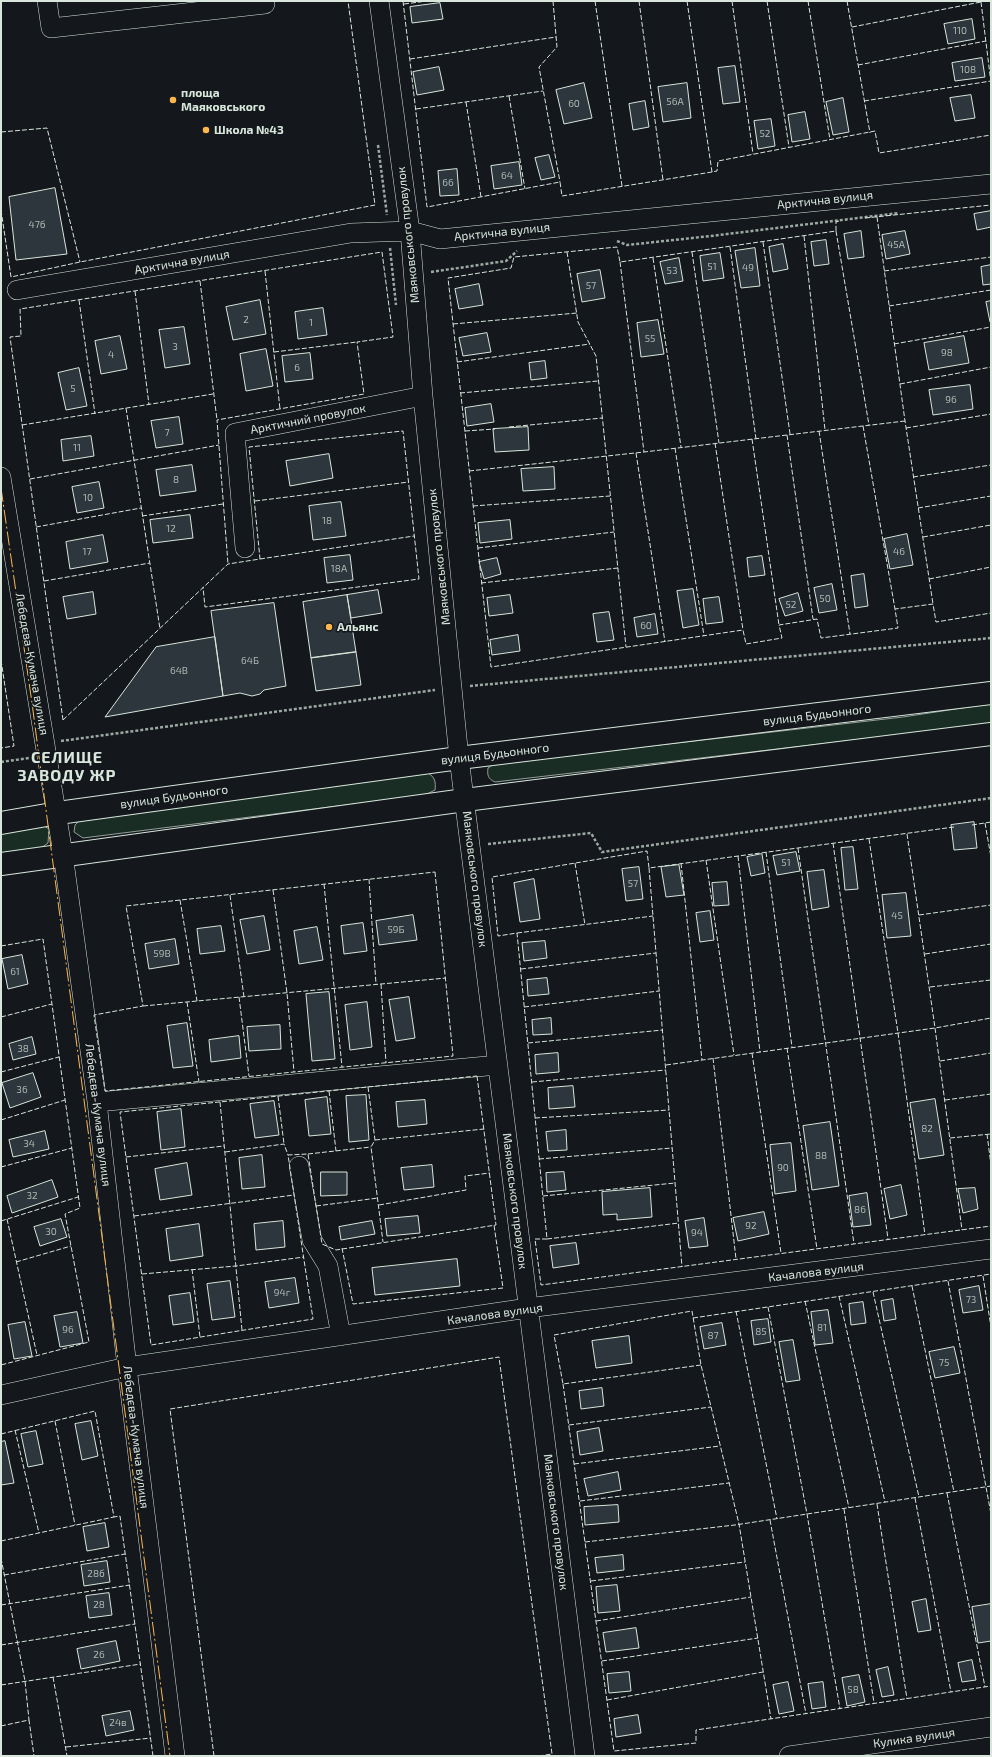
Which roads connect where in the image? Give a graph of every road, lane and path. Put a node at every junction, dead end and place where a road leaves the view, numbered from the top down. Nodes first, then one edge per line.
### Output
1 (47, 1) edge
2 (264, 1) edge
3 (379, 1) edge
4 (991, 184) edge
5 (905, 212) dead end
6 (410, 231) junction
7 (612, 241) dead end
8 (523, 250) dead end
9 (414, 275) junction
10 (18, 290) dead end
11 (423, 396) junction
12 (1, 477) edge
13 (245, 548) dead end
14 (991, 638) edge
15 (452, 687) junction
16 (991, 693) edge
17 (991, 734) edge
18 (47, 749) junction
19 (459, 758) junction
20 (1, 762) edge
21 (991, 798) edge
22 (465, 800) junction
23 (58, 813) junction
24 (1, 823) edge
25 (470, 846) junction
26 (63, 854) junction
27 (1, 864) edge
28 (498, 1064) junction
29 (97, 1102) junction
30 (298, 1166) dead end
31 (991, 1249) edge
32 (528, 1308) junction
33 (341, 1336) junction
34 (127, 1367) junction
35 (1, 1395) edge
36 (991, 1726) edge
37 (175, 1756) edge
38 (585, 1756) edge
39 (789, 1756) edge

1 - 2 street
3 - 6 street, Маяковського провулок
4 - 6 street, Арктична вулиця
5 - 7 path
6 - 9 street, Маяковського провулок
6 - 10 street, Арктична вулиця
8 - 9 path
9 - 11 street, Маяковського провулок
11 - 13 street, Арктичний провулок
11 - 15 street, Маяковського провулок
12 - 18 street, Лебедєва-Кумача вулиця
14 - 15 path
15 - 18 path
15 - 19 street, Маяковського провулок
16 - 19 main road, вулиця Будьонного
17 - 22 main road
18 - 20 path
18 - 23 street, Лебедєва-Кумача вулиця
19 - 22 street, Маяковського провулок
19 - 23 main road, вулиця Будьонного
21 - 25 path
22 - 25 street, Маяковського провулок
22 - 26 main road
23 - 24 main road, вулиця Будьонного
23 - 26 street, Лебедєва-Кумача вулиця
25 - 28 street, Маяковського провулок
26 - 27 main road
26 - 29 street, Лебедєва-Кумача вулиця
28 - 29 street
28 - 32 street, Маяковського провулок
29 - 34 street, Лебедєва-Кумача вулиця
30 - 33 street
31 - 32 street, Качалова вулиця
32 - 33 street, Качалова вулиця
32 - 38 street, Маяковського провулок
33 - 34 street, Качалова вулиця
34 - 35 street, Качалова вулиця
34 - 37 street, Лебедєва-Кумача вулиця
36 - 39 street, Кулика вулиця

